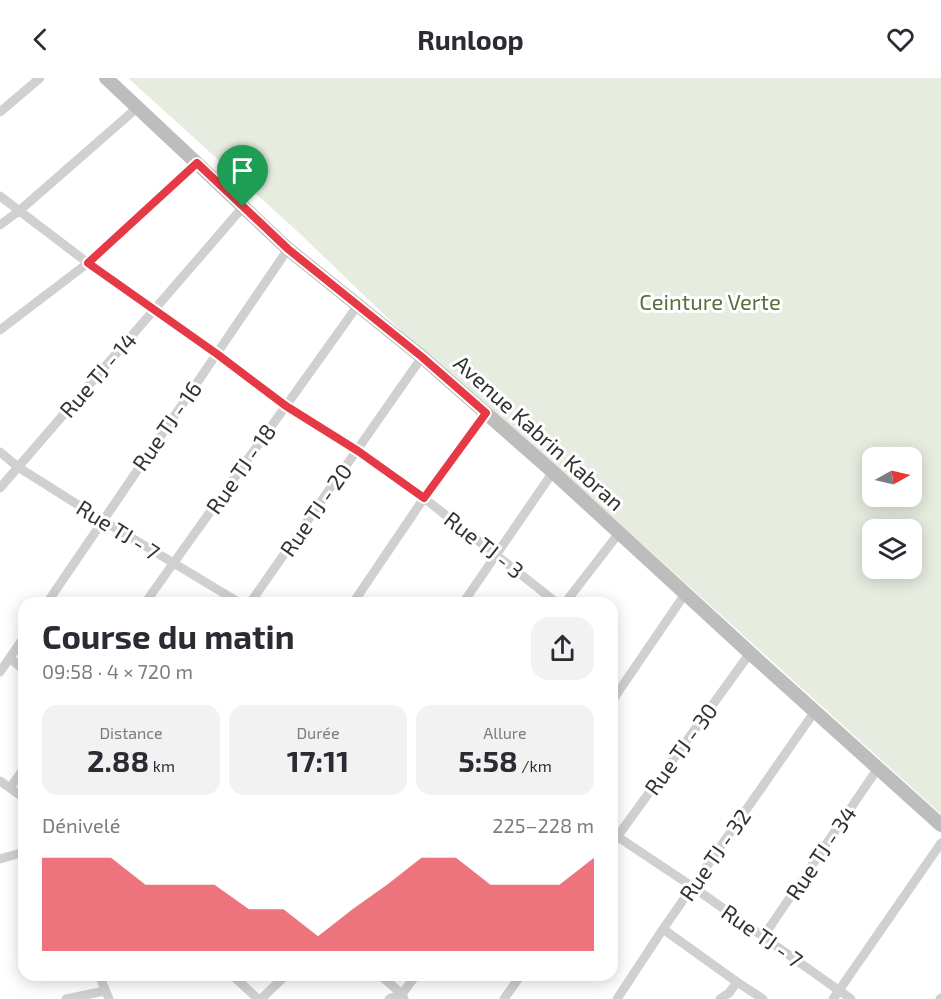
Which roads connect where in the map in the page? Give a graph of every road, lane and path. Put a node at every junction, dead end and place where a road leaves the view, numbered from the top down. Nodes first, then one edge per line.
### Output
1 (40, 78) edge
2 (106, 78) edge
3 (138, 107) junction
4 (0, 111) edge
5 (197, 163) junction
6 (0, 195) edge
7 (243, 207) junction
8 (19, 211) junction
9 (0, 225) edge
10 (288, 249) junction
11 (88, 263) junction
12 (358, 305) junction
13 (154, 310) junction
14 (1, 328) edge
15 (217, 354) junction
16 (422, 357) junction
17 (286, 406) junction
18 (486, 413) junction
19 (358, 451) junction
20 (0, 452) edge
21 (18, 467) junction
22 (553, 472) junction
23 (0, 488) edge
24 (424, 498) junction
25 (102, 520) junction
26 (619, 533) junction
27 (496, 555) junction
28 (174, 564) junction
29 (685, 594) junction
30 (51, 597) edge
31 (150, 597) edge
32 (230, 597) edge
33 (254, 597) edge
34 (357, 597) edge
35 (467, 597) edge
36 (549, 597) edge
37 (571, 597) edge
38 (18, 646) edge
39 (750, 654) junction
40 (10, 658) junction
41 (18, 665) edge
42 (0, 672) edge
43 (618, 692) edge
44 (815, 711) junction
45 (878, 768) junction
46 (18, 777) edge
47 (0, 781) edge
48 (10, 788) junction
49 (18, 794) edge
50 (941, 825) edge
51 (618, 833) edge
52 (618, 840) edge
53 (941, 843) edge
54 (18, 854) edge
55 (0, 859) edge
56 (693, 887) junction
57 (663, 929) junction
58 (763, 937) junction
59 (101, 981) edge
60 (239, 981) edge
61 (280, 981) edge
62 (387, 981) edge
63 (412, 981) edge
64 (517, 981) edge
65 (736, 982) junction
66 (107, 995) edge
67 (836, 995) edge
68 (403, 996) edge
69 (66, 999) edge
70 (260, 999) edge
71 (389, 999) edge
72 (504, 999) edge
73 (617, 999) edge
74 (720, 999) edge
75 (763, 999) edge
76 (851, 999) edge

1 - 4 street
2 - 3 street, Avenue Kabrin Kabran
3 - 5 street, Avenue Kabrin Kabran
3 - 8 street
5 - 7 street, Avenue Kabrin Kabran
5 - 11 street
6 - 8 street, Rue TJ - 3
7 - 10 street, Avenue Kabrin Kabran
7 - 13 street, Rue TJ - 14
8 - 9 street
8 - 11 street, Rue TJ - 3
10 - 12 street, Avenue Kabrin Kabran
10 - 15 street, Rue TJ - 16
11 - 13 street, Rue TJ - 3
11 - 14 street
12 - 16 street, Avenue Kabrin Kabran
12 - 17 street, Rue TJ - 18
13 - 15 street, Rue TJ - 3
13 - 21 street, Rue TJ - 14
15 - 17 street, Rue TJ - 3
15 - 25 street, Rue TJ - 16
16 - 18 street, Avenue Kabrin Kabran
16 - 19 street, Rue TJ - 20
17 - 19 street, Rue TJ - 3
17 - 28 street, Rue TJ - 18
18 - 22 street, Avenue Kabrin Kabran
18 - 24 street
19 - 24 street, Rue TJ - 3
19 - 33 street, Rue TJ - 20
20 - 21 street, Rue TJ - 7
21 - 23 street, Rue TJ - 14
21 - 25 street, Rue TJ - 7
22 - 26 street, Avenue Kabrin Kabran
22 - 27 street
24 - 27 street, Rue TJ - 3
24 - 34 street
25 - 28 street, Rue TJ - 7
25 - 30 street, Rue TJ - 16
26 - 29 street, Avenue Kabrin Kabran
26 - 37 street
27 - 35 street
27 - 36 street, Rue TJ - 3
28 - 31 street, Rue TJ - 18
28 - 32 street, Rue TJ - 7
29 - 39 street, Avenue Kabrin Kabran
29 - 43 street
38 - 40 street
39 - 44 street, Avenue Kabrin Kabran
39 - 51 street, Rue TJ - 30
40 - 41 street
40 - 42 street
44 - 45 street, Avenue Kabrin Kabran
44 - 56 street, Rue TJ - 32
45 - 50 street, Avenue Kabrin Kabran
45 - 58 street, Rue TJ - 34
46 - 48 street
47 - 48 street
48 - 49 street
52 - 56 street, Rue TJ - 7
53 - 67 street
54 - 55 street
56 - 57 street, Rue TJ - 32
56 - 58 street, Rue TJ - 7
57 - 65 street
57 - 73 street, Rue TJ - 32
58 - 67 street, Rue TJ - 7
59 - 66 street
60 - 70 street
61 - 70 street
62 - 68 street
63 - 68 street
64 - 72 street
65 - 74 street
65 - 75 street
66 - 69 street
67 - 76 street, Rue TJ - 7
68 - 71 street

